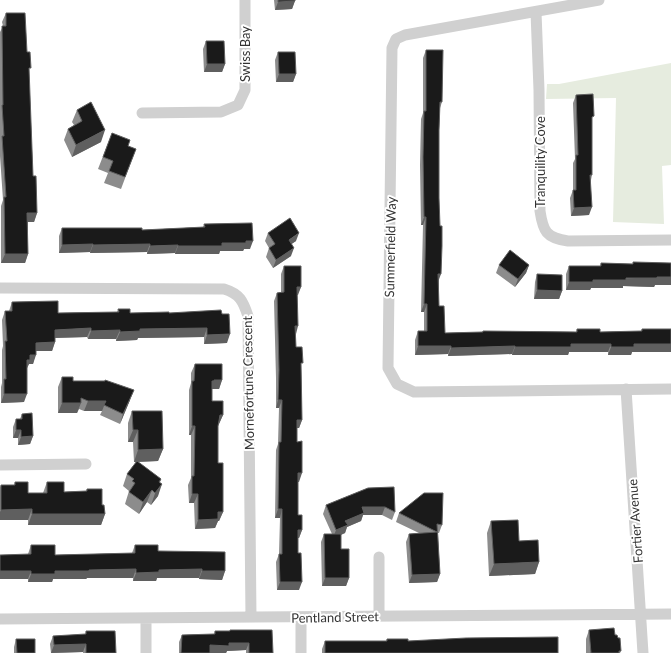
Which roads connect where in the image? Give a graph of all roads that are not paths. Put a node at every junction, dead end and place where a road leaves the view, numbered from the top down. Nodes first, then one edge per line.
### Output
1 (245, 0) edge
2 (599, 0) edge
3 (536, 12) junction
4 (142, 113) dead end
5 (671, 240) edge
6 (0, 288) edge
7 (626, 389) junction
8 (671, 389) edge
9 (86, 464) dead end
10 (0, 465) edge
11 (379, 557) dead end
12 (640, 614) junction
13 (671, 614) edge
14 (379, 616) junction
15 (146, 618) junction
16 (250, 618) junction
17 (301, 618) junction
18 (0, 619) edge
19 (146, 653) edge
20 (301, 653) edge
21 (643, 653) edge

1 - 4 street, Swiss Bay
2 - 3 street, Summerfield Way
3 - 5 street, Tranquility Cove
3 - 7 street, Summerfield Way
6 - 16 street, Mornefortune Crescent
7 - 8 street, Summerfield Way
7 - 12 street, Fortier Avenue
9 - 10 street
11 - 14 street
12 - 13 street, Pentland Street
12 - 14 street, Pentland Street
12 - 21 street, Fortier Avenue
14 - 17 street, Pentland Street
15 - 16 street, Pentland Street
15 - 18 street, Pentland Street
15 - 19 street
16 - 17 street, Pentland Street
17 - 20 street

